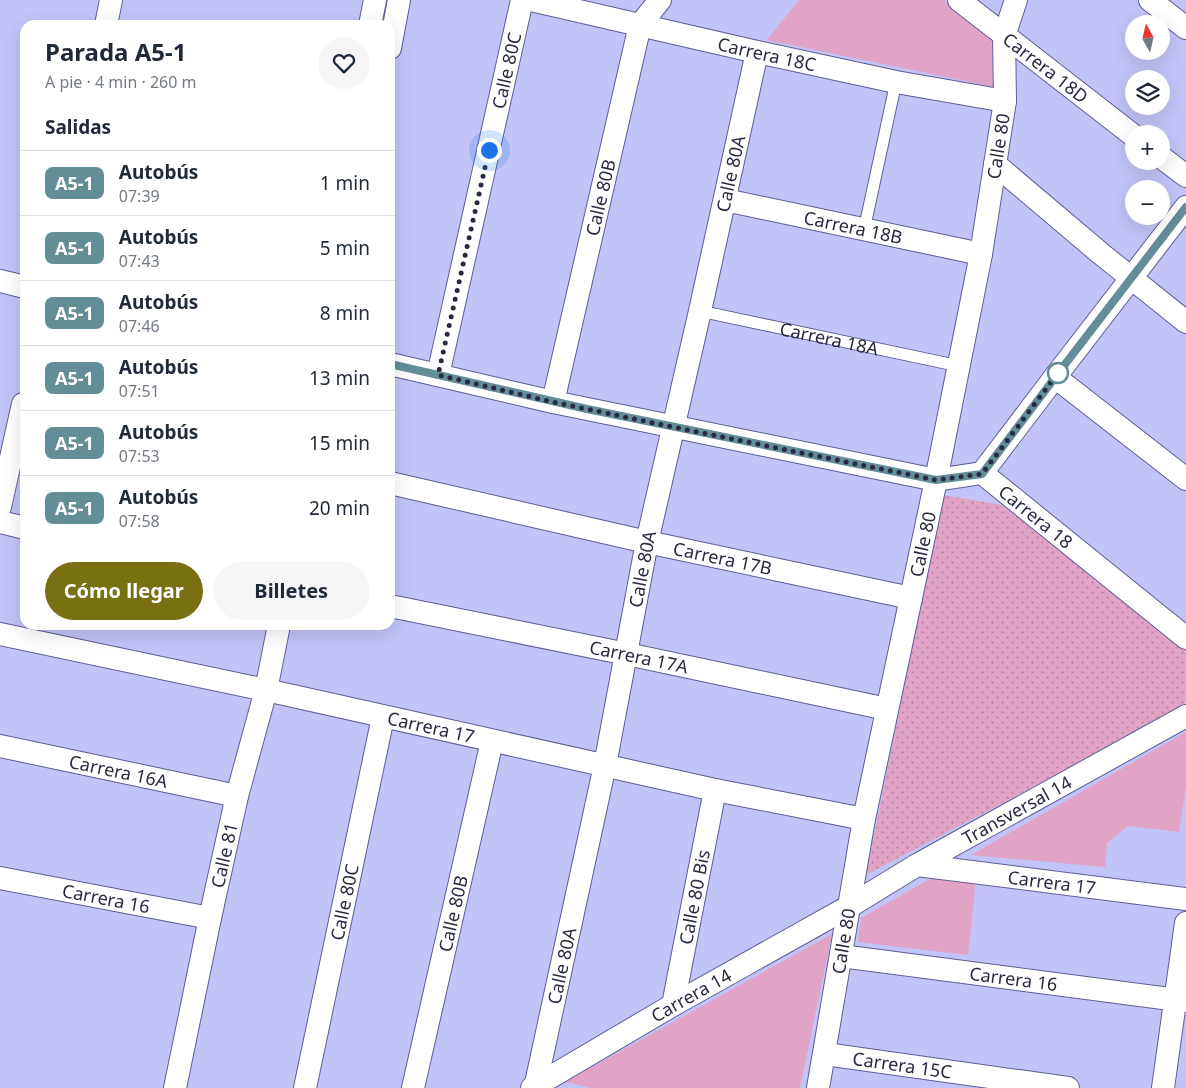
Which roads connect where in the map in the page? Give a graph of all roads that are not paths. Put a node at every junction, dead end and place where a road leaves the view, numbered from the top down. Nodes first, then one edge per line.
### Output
1 (111, 0) edge
2 (375, 0) edge
3 (399, 0) edge
4 (522, 0) edge
5 (531, 0) edge
6 (660, 0) edge
7 (959, 0) edge
8 (1016, 0) edge
9 (1150, 0) edge
10 (107, 20) edge
11 (371, 20) edge
12 (395, 21) edge
13 (640, 25) junction
14 (1186, 28) edge
15 (1004, 36) junction
16 (757, 52) junction
17 (896, 82) junction
18 (1005, 101) junction
19 (1125, 129) edge
20 (995, 164) junction
21 (1170, 164) edge
22 (1186, 176) edge
23 (725, 200) junction
24 (1186, 207) edge
25 (864, 230) junction
26 (981, 254) junction
27 (1131, 278) junction
28 (0, 281) edge
29 (20, 286) edge
30 (700, 311) junction
31 (1186, 322) edge
32 (395, 365) edge
33 (959, 366) junction
34 (438, 375) junction
35 (1055, 377) junction
36 (553, 402) junction
37 (20, 421) edge
38 (673, 427) junction
39 (982, 474) junction
40 (1186, 479) edge
41 (936, 480) junction
42 (395, 484) edge
43 (0, 507) edge
44 (0, 522) edge
45 (20, 527) edge
46 (648, 542) junction
47 (911, 598) junction
48 (395, 607) edge
49 (277, 630) edge
50 (0, 634) edge
51 (1186, 638) edge
52 (627, 654) junction
53 (266, 690) junction
54 (887, 709) junction
55 (383, 716) junction
56 (1186, 716) edge
57 (492, 740) junction
58 (0, 746) edge
59 (605, 765) junction
60 (715, 790) junction
61 (237, 796) junction
62 (864, 819) junction
63 (917, 865) junction
64 (0, 878) edge
65 (1186, 899) edge
66 (850, 906) junction
67 (210, 918) junction
68 (1186, 923) edge
69 (842, 956) junction
70 (1181, 1000) edge
71 (673, 1004) junction
72 (825, 1054) junction
73 (175, 1088) edge
74 (305, 1088) edge
75 (413, 1088) edge
76 (536, 1088) edge
77 (818, 1088) edge
78 (1068, 1088) edge
79 (1164, 1088) edge

1 - 10 street
2 - 11 street
3 - 12 street
4 - 34 street, Calle 80C
5 - 13 street, Carrera 18C
6 - 13 street, Calle 80B
7 - 15 street, Carrera 18D
8 - 15 street, Calle 80
9 - 14 street
13 - 16 street, Carrera 18C
13 - 36 street, Calle 80B
15 - 18 street, Calle 80
15 - 19 street, Carrera 18D
16 - 17 street, Carrera 18C
16 - 23 street, Calle 80A
17 - 18 street, Carrera 18C
17 - 25 lane
18 - 20 street, Calle 80
20 - 26 street, Calle 80
20 - 27 street
21 - 22 street
23 - 25 street, Carrera 18B
23 - 30 street, Calle 80A
24 - 27 street
25 - 26 street, Carrera 18B
26 - 33 street, Calle 80
27 - 31 street
27 - 35 street
28 - 29 street
30 - 33 lane, Carrera 18A
30 - 38 street, Calle 80A
32 - 34 street, Carrera 18
33 - 41 street, Calle 80
34 - 36 street, Carrera 18
35 - 39 street
35 - 40 street
36 - 38 street, Carrera 18
37 - 43 street
38 - 41 street, Carrera 18
38 - 46 street, Calle 80A
39 - 41 street, Carrera 18
39 - 51 street, Carrera 18
41 - 47 street, Calle 80
42 - 46 street, Carrera 17B
44 - 45 street
46 - 47 street, Carrera 17B
46 - 52 street, Calle 80A
47 - 54 street, Calle 80
48 - 52 street, Carrera 17A
49 - 53 street, Calle 81
50 - 53 street, Carrera 17
52 - 54 street, Carrera 17A
52 - 59 street, Calle 80A
53 - 55 street, Carrera 17
53 - 61 street, Calle 81
54 - 62 street, Calle 80
55 - 57 street, Carrera 17
55 - 74 street, Calle 80C
56 - 63 street, Transversal 14
57 - 59 street, Carrera 17
57 - 75 street, Calle 80B
58 - 61 street, Carrera 16A
59 - 60 street, Carrera 17
59 - 76 street, Calle 80A
60 - 62 street, Carrera 17
60 - 71 street, Calle 80 Bis
61 - 67 street, Calle 81
62 - 66 street, Calle 80
63 - 65 street, Carrera 17
63 - 66 street, Transversal 14
64 - 67 street, Carrera 16
66 - 69 street, Calle 80
66 - 71 street, Carrera 14
67 - 73 street, Calle 81
68 - 70 street
69 - 70 street, Carrera 16
69 - 72 street, Calle 80
70 - 79 street
71 - 76 street, Carrera 14
72 - 77 street, Calle 80
72 - 78 street, Carrera 15C

